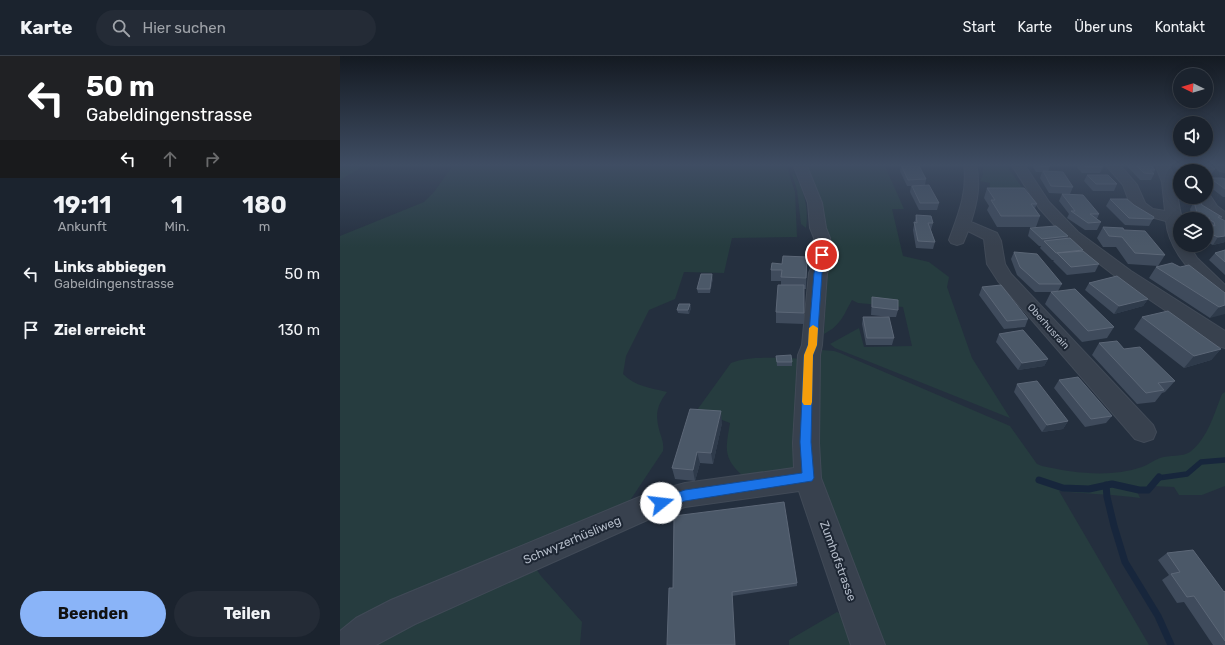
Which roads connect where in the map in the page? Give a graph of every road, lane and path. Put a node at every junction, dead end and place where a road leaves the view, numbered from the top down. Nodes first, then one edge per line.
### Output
1 (810, 191) edge
2 (971, 191) edge
3 (1035, 191) edge
4 (1133, 191) edge
5 (1209, 204) edge
6 (1173, 218) edge
7 (1225, 219) edge
8 (1186, 252) edge
9 (1225, 296) edge
10 (1225, 341) edge
11 (1144, 432) dead end
12 (808, 478) junction
13 (349, 645) edge
14 (868, 645) edge

1 - 12 street, Zumhofstrasse
2 - 11 street, Oberhusrain
3 - 10 street
4 - 6 street
5 - 7 street
8 - 9 street
12 - 13 street, Schwyzerhüsliweg
12 - 14 street, Zumhofstrasse

